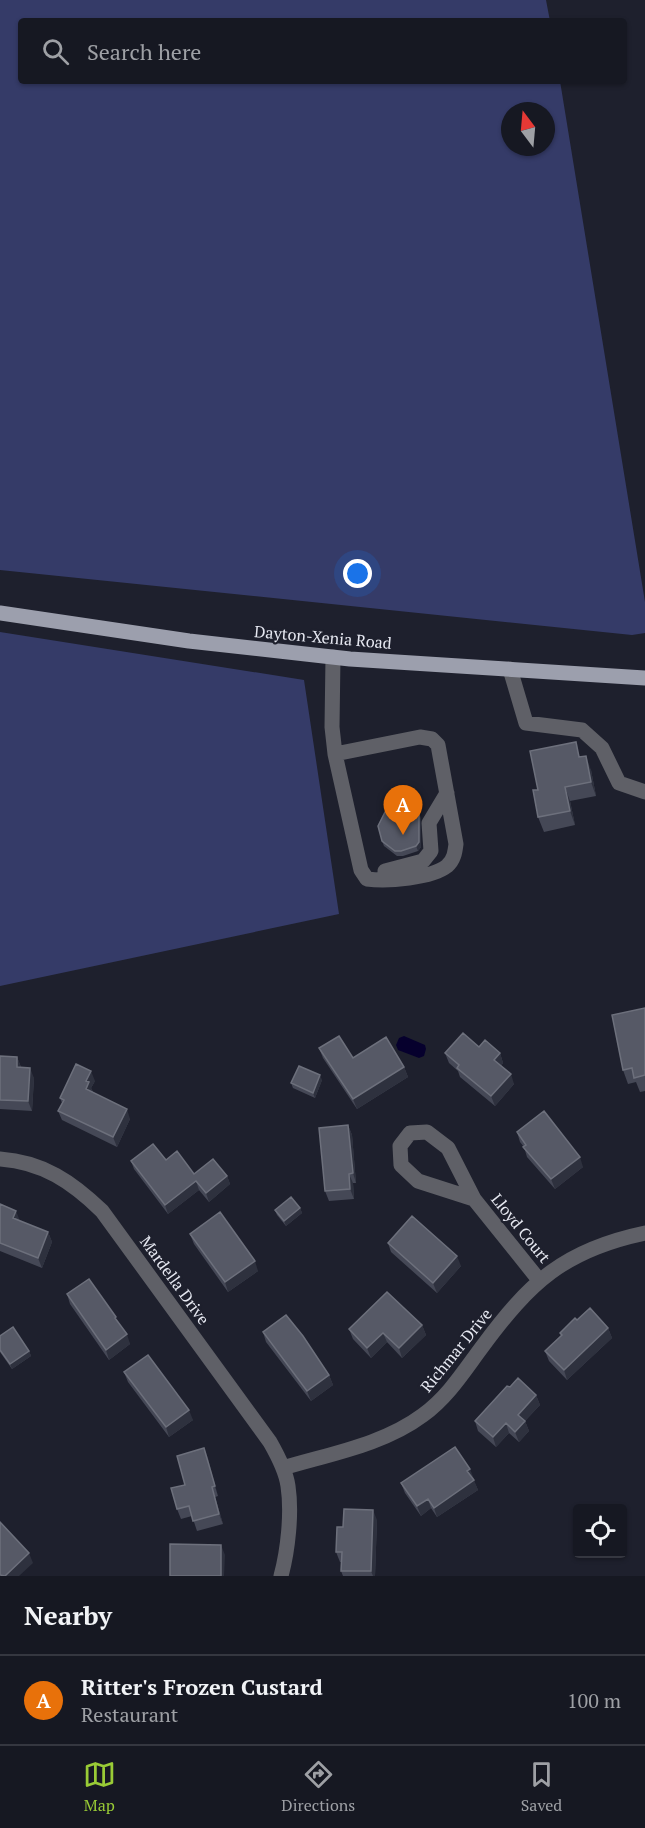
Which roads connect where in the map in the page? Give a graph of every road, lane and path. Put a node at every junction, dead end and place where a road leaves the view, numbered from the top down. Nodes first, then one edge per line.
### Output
1 (0, 613) edge
2 (333, 657) junction
3 (510, 669) junction
4 (644, 682) edge
5 (334, 754) junction
6 (645, 792) edge
7 (447, 793) junction
8 (361, 870) junction
9 (0, 1159) edge
10 (474, 1199) junction
11 (645, 1233) edge
12 (539, 1280) junction
13 (283, 1468) junction
14 (281, 1576) edge

1 - 2 main road, Dayton-Xenia Road
2 - 3 main road, Dayton-Xenia Road
2 - 5 street
3 - 4 main road, Dayton-Xenia Road
3 - 6 street
5 - 7 street
5 - 8 street
7 - 8 street
7 - 8 street
9 - 13 street, Mardella Drive
10 - 10 street, Lloyd Court
10 - 12 street, Lloyd Court
11 - 12 street, Richmar Drive
12 - 13 street, Richmar Drive
13 - 14 street

